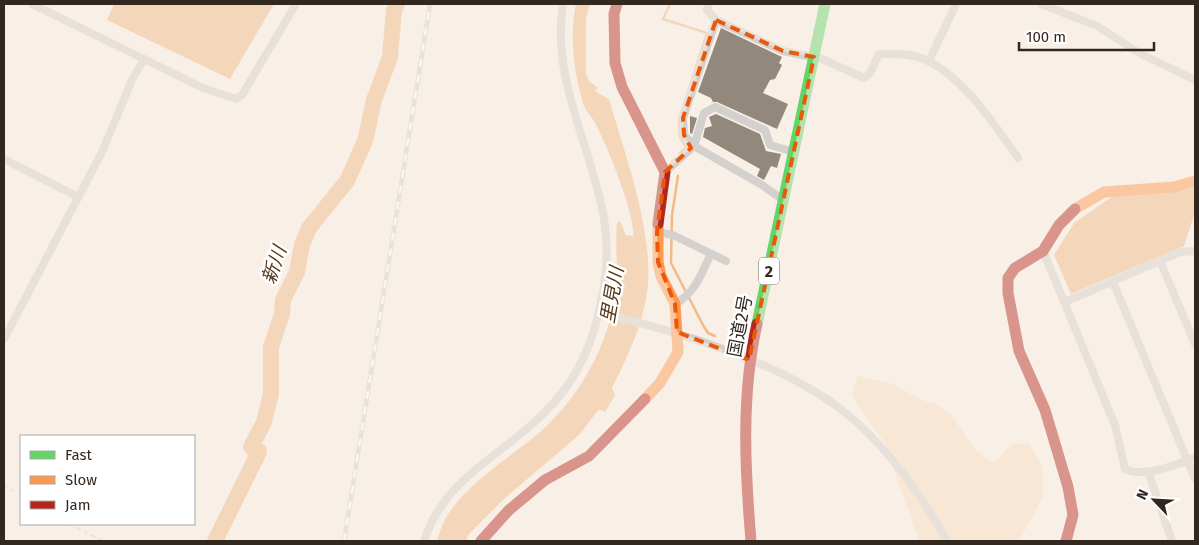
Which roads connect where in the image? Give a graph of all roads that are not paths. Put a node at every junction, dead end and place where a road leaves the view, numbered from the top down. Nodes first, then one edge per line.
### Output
1 (32, 4) edge
2 (296, 4) edge
3 (563, 4) edge
4 (617, 4) edge
5 (708, 4) edge
6 (825, 4) edge
7 (956, 4) edge
8 (1041, 4) edge
9 (716, 20) junction
10 (814, 57) junction
11 (144, 59) junction
12 (929, 61) junction
13 (1195, 80) edge
14 (694, 146) junction
15 (794, 152) junction
16 (1018, 158) dead end
17 (4, 159) edge
18 (665, 172) junction
19 (1195, 182) edge
20 (78, 197) junction
21 (784, 200) junction
22 (666, 234) junction
23 (1043, 251) junction
24 (1195, 251) edge
25 (711, 254) junction
26 (726, 261) dead end
27 (1160, 261) junction
28 (1113, 282) junction
29 (684, 299) junction
30 (1065, 302) junction
31 (600, 313) junction
32 (672, 331) junction
33 (4, 339) edge
34 (1195, 344) edge
35 (750, 360) junction
36 (1192, 459) edge
37 (1148, 471) junction
38 (1195, 479) edge
39 (424, 541) edge
40 (481, 541) edge
41 (751, 541) edge
42 (947, 541) edge
43 (1066, 541) edge
44 (1172, 541) edge

1 - 11 street
2 - 11 street
3 - 31 street
4 - 18 main road
5 - 9 street
6 - 10 main road, 国道2号 / 2
7 - 12 street
8 - 13 street
9 - 10 street
9 - 14 street
10 - 12 street
10 - 15 main road, 国道2号 / 2
11 - 20 street
12 - 16 street
14 - 15 street
14 - 18 street
14 - 21 street
15 - 21 main road, 国道2号 / 2
17 - 20 street
18 - 22 main road
19 - 23 main road
20 - 33 street
21 - 35 main road, 国道2号 / 2
22 - 25 street
22 - 29 main road
23 - 30 street
23 - 43 main road
24 - 27 street
25 - 26 street
25 - 29 street
27 - 28 street
27 - 34 street
28 - 30 street
28 - 36 street
29 - 32 main road
30 - 37 street
31 - 32 street
31 - 39 street
32 - 35 street
32 - 40 main road
35 - 41 main road, 国道2号 / 2
35 - 42 street
36 - 37 street
36 - 38 street
37 - 44 street

